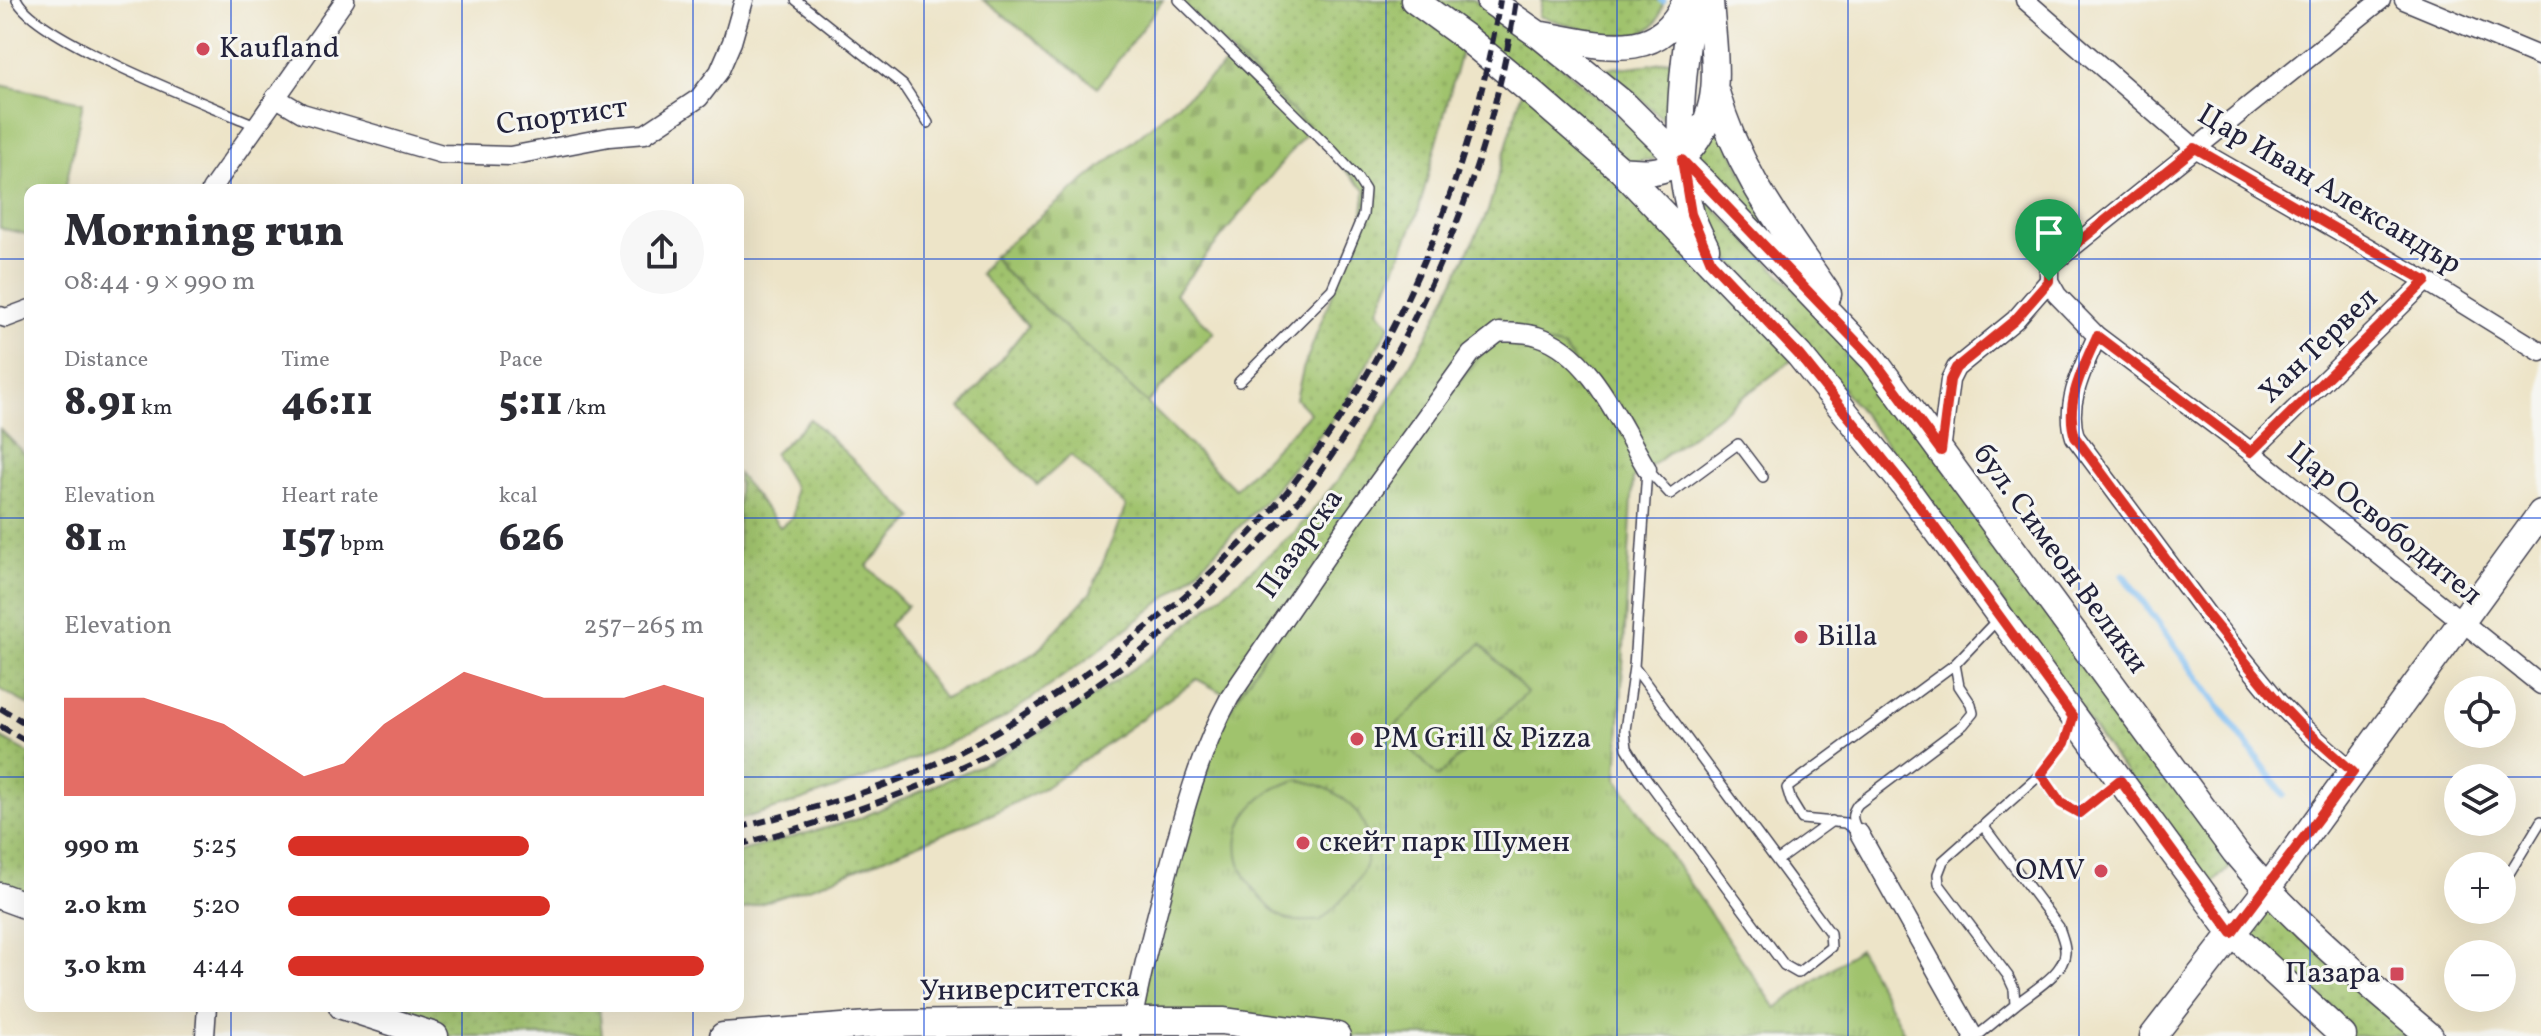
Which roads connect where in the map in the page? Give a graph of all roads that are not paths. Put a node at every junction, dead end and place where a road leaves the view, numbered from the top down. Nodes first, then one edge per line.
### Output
1 (17, 0) edge
2 (345, 0) edge
3 (744, 0) edge
4 (796, 0) edge
5 (1179, 0) edge
6 (1414, 0) edge
7 (1489, 0) edge
8 (1686, 0) edge
9 (1693, 0) edge
10 (1710, 0) edge
11 (2025, 0) edge
12 (2381, 0) edge
13 (2404, 0) edge
14 (2044, 6) edge
15 (1539, 35) junction
16 (2541, 57) edge
17 (1716, 92) junction
18 (275, 97) junction
19 (928, 123) dead end
20 (255, 125) junction
21 (2195, 148) junction
22 (1682, 160) junction
23 (1621, 170) junction
24 (215, 184) edge
25 (1711, 262) junction
26 (2049, 281) junction
27 (2426, 281) junction
28 (24, 311) edge
29 (0, 316) edge
30 (2097, 336) junction
31 (2541, 352) edge
32 (1873, 359) junction
33 (1239, 382) dead end
34 (1941, 451) junction
35 (2251, 452) junction
36 (1647, 469) junction
37 (1763, 477) dead end
38 (2541, 513) edge
39 (2000, 616) junction
40 (2461, 622) junction
41 (1955, 664) junction
42 (1634, 667) junction
43 (2541, 685) edge
44 (2073, 717) junction
45 (2353, 772) junction
46 (2041, 774) junction
47 (2120, 780) junction
48 (1832, 821) junction
49 (2541, 821) edge
50 (1984, 827) junction
51 (1859, 833) junction
52 (1777, 861) junction
53 (2516, 862) edge
54 (2266, 890) junction
55 (0, 896) edge
56 (24, 905) edge
57 (2232, 933) junction
58 (2015, 1005) junction
59 (207, 1012) edge
60 (357, 1012) edge
61 (944, 1023) junction
62 (1132, 1028) edge
63 (398, 1029) edge
64 (209, 1035) edge
65 (435, 1036) edge
66 (723, 1036) edge
67 (1018, 1036) edge
68 (1337, 1036) edge
69 (1975, 1036) edge
70 (2153, 1036) edge
71 (2343, 1036) edge
72 (2430, 1036) edge

1 - 20 lane
2 - 18 street
3 - 18 street, Спортист
4 - 19 lane
5 - 33 lane
6 - 23 main road
7 - 15 main road, бул. Симеон Велики
8 - 15 main road
9 - 22 main road
10 - 17 main road
11 - 14 street, Цар Иван Александър
12 - 21 street
13 - 16 street
14 - 21 street, Цар Иван Александър
15 - 22 main road, бул. Симеон Велики
17 - 22 main road
17 - 32 main road
18 - 20 street
20 - 24 street
21 - 26 street
21 - 27 street, Цар Иван Александър
22 - 23 main road
22 - 25 main road
22 - 32 main road, бул. Симеон Велики
23 - 25 main road
25 - 39 main road
26 - 30 street, Цар Освободител
26 - 34 street
27 - 31 street, Цар Иван Александър
27 - 35 street, Хан Тервел
28 - 29 street
30 - 35 street, Цар Освободител
30 - 45 street
32 - 34 main road, бул. Симеон Велики
34 - 54 main road, бул. Симеон Велики
35 - 40 street, Цар Освободител
36 - 37 lane
36 - 42 lane
36 - 62 street, Пазарска
38 - 40 main road
39 - 41 lane
39 - 44 main road
40 - 43 street, Цар Освободител
40 - 45 main road
41 - 48 lane
41 - 51 lane
42 - 52 lane
42 - 52 lane
44 - 46 lane
44 - 47 main road
45 - 54 main road
46 - 47 lane
46 - 50 lane
47 - 57 main road
48 - 51 lane
48 - 52 lane
49 - 53 lane
50 - 58 lane
50 - 58 lane
51 - 69 street
54 - 57 main road
54 - 72 main road, бул. Симеон Велики
55 - 56 main road
57 - 70 main road
57 - 71 main road
58 - 69 lane
59 - 64 street
60 - 63 main road
61 - 62 main road, Университетска
61 - 66 main road, Университетска
61 - 67 street
62 - 68 main road, Университетска
63 - 65 main road

